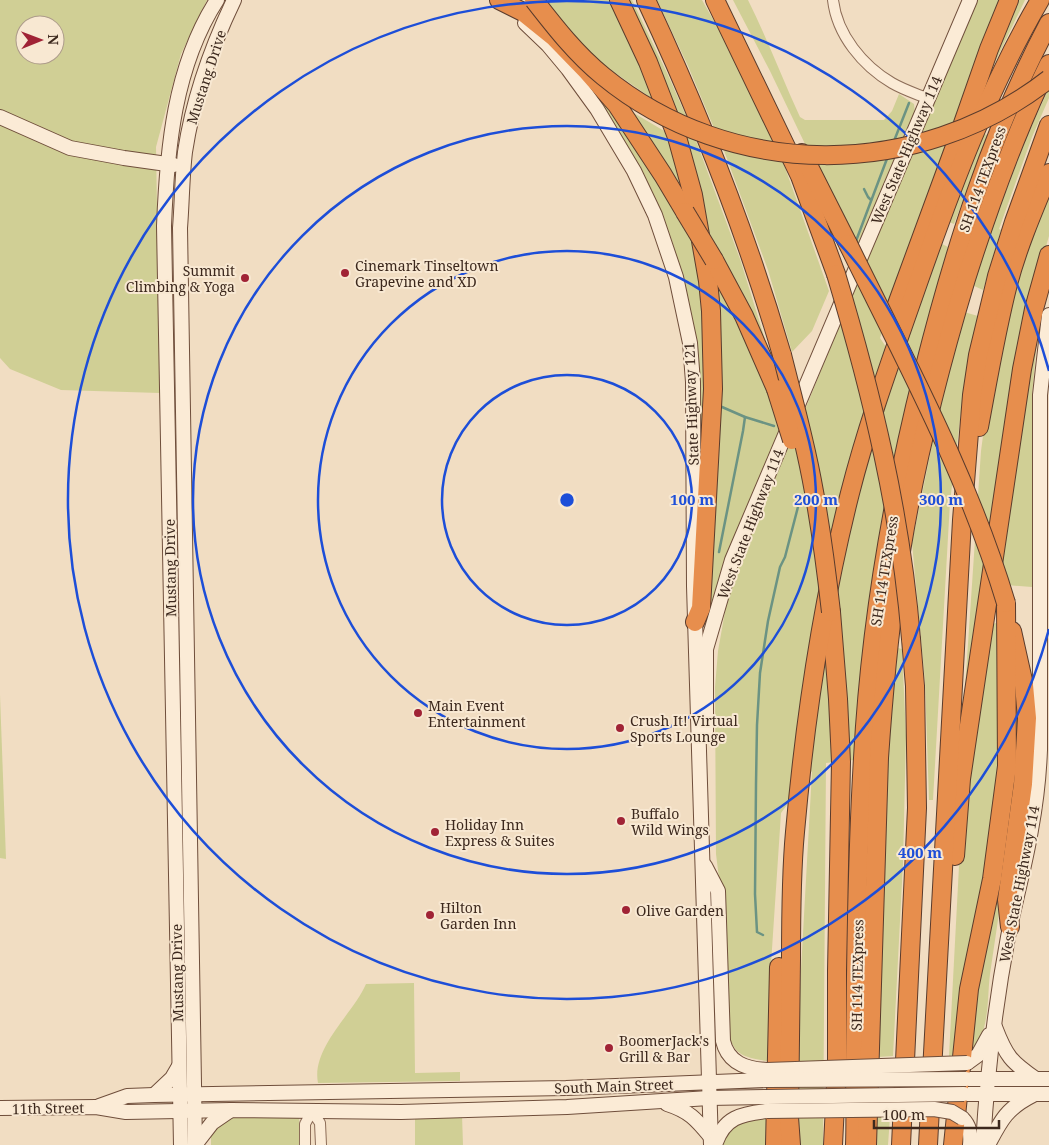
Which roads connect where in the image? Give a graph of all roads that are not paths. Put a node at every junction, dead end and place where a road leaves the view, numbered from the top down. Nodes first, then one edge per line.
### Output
1 (217, 0) edge
2 (234, 0) edge
3 (499, 0) edge
4 (534, 0) edge
5 (619, 0) edge
6 (646, 0) edge
7 (832, 0) edge
8 (970, 0) edge
9 (1009, 0) edge
10 (1040, 0) edge
11 (717, 3) edge
12 (1049, 23) edge
13 (1049, 64) edge
14 (1049, 79) edge
15 (929, 99) junction
16 (0, 117) edge
17 (1049, 126) edge
18 (167, 164) junction
19 (185, 167) junction
20 (1049, 172) edge
21 (1049, 254) edge
22 (1049, 315) edge
23 (899, 338) junction
24 (167, 392) junction
25 (182, 392) junction
26 (1045, 395) edge
27 (967, 462) junction
28 (1006, 603) junction
29 (831, 612) junction
30 (695, 622) junction
31 (699, 746) junction
32 (174, 774) junction
33 (189, 774) junction
34 (702, 861) junction
35 (792, 916) junction
36 (1010, 927) junction
37 (936, 984) junction
38 (994, 1026) junction
39 (179, 1066) junction
40 (767, 1075) junction
41 (988, 1078) junction
42 (1043, 1079) edge
43 (708, 1082) junction
44 (631, 1086) junction
45 (468, 1090) junction
46 (400, 1092) junction
47 (311, 1093) junction
48 (986, 1093) junction
49 (180, 1094) junction
50 (194, 1094) junction
51 (1042, 1094) edge
52 (154, 1095) junction
53 (709, 1098) junction
54 (660, 1102) junction
55 (767, 1104) junction
56 (96, 1107) junction
57 (567, 1107) junction
58 (0, 1108) edge
59 (231, 1110) junction
60 (468, 1110) junction
61 (187, 1111) junction
62 (312, 1111) junction
63 (401, 1112) junction
64 (712, 1142) edge
65 (181, 1145) edge
66 (195, 1145) edge
67 (305, 1145) edge
68 (320, 1145) edge
69 (774, 1145) edge
70 (791, 1145) edge
71 (834, 1145) edge
72 (855, 1145) edge
73 (867, 1145) edge
74 (901, 1145) edge
75 (928, 1145) edge
76 (953, 1145) edge
77 (970, 1145) edge
78 (983, 1145) edge
79 (988, 1145) edge

1 - 18 main road, Mustang Drive
2 - 19 main road, Mustang Drive
3 - 29 highway, bridge
3 - 30 main road, State Highway 121
4 - 14 highway, bridge
5 - 30 highway
6 - 29 highway, bridge
7 - 15 street
8 - 15 main road, West State Highway 114
9 - 23 highway
10 - 23 highway
11 - 28 highway, bridge
11 - 74 highway, bridge
12 - 72 highway, SH 114 TEXpress
13 - 73 highway, SH 114 TEXpress
15 - 31 main road, West State Highway 114
16 - 18 main road
17 - 27 highway
18 - 19 main road
18 - 24 main road, Mustang Drive
19 - 25 main road, Mustang Drive
20 - 27 highway
21 - 37 highway
22 - 26 main road, West State Highway 114
23 - 35 highway
24 - 25 main road
24 - 32 main road, Mustang Drive
25 - 33 main road, Mustang Drive
26 - 36 main road, West State Highway 114
27 - 37 highway
28 - 36 highway
28 - 76 highway
29 - 71 highway
30 - 31 main road, State Highway 121
31 - 34 main road, West State Highway 114
32 - 33 main road
32 - 39 main road, Mustang Drive
33 - 50 main road, Mustang Drive
34 - 40 main road
34 - 43 main road, West State Highway 114
35 - 69 highway
35 - 70 highway
36 - 38 main road, West State Highway 114
37 - 75 highway
38 - 40 main road, bridge
38 - 41 main road, West State Highway 114
38 - 42 main road
39 - 49 main road, Mustang Drive
39 - 52 main road
40 - 41 main road, South Main Street, bridge
40 - 43 main road, South Main Street
41 - 42 main road, South Main Street
41 - 48 main road, West State Highway 114
43 - 44 main road, South Main Street
43 - 53 main road, West State Highway 114
44 - 45 main road, South Main Street
44 - 57 main road
45 - 46 main road, South Main Street
45 - 60 main road
46 - 47 main road, South Main Street
46 - 63 main road
47 - 50 main road, South Main Street
47 - 62 main road
48 - 51 main road, South Main Street
48 - 55 main road, South Main Street, bridge
48 - 78 main road, West State Highway 114
49 - 50 main road, South Main Street
49 - 52 main road, 11th Street
49 - 61 main road, Mustang Drive
50 - 61 main road, Mustang Drive
51 - 79 main road
52 - 56 main road, 11th Street
53 - 54 main road, South Main Street
53 - 55 main road, South Main Street
53 - 64 main road, West State Highway 114
54 - 57 main road, South Main Street
54 - 64 main road
55 - 64 main road
55 - 77 main road, bridge
56 - 58 main road, 11th Street
56 - 61 main road, 11th Street
57 - 60 main road, South Main Street
59 - 61 main road, South Main Street
59 - 62 main road, South Main Street
59 - 66 main road
60 - 63 main road, South Main Street
61 - 65 main road, Mustang Drive
61 - 66 main road, Mustang Drive
62 - 63 main road, South Main Street
62 - 67 street
62 - 68 street

